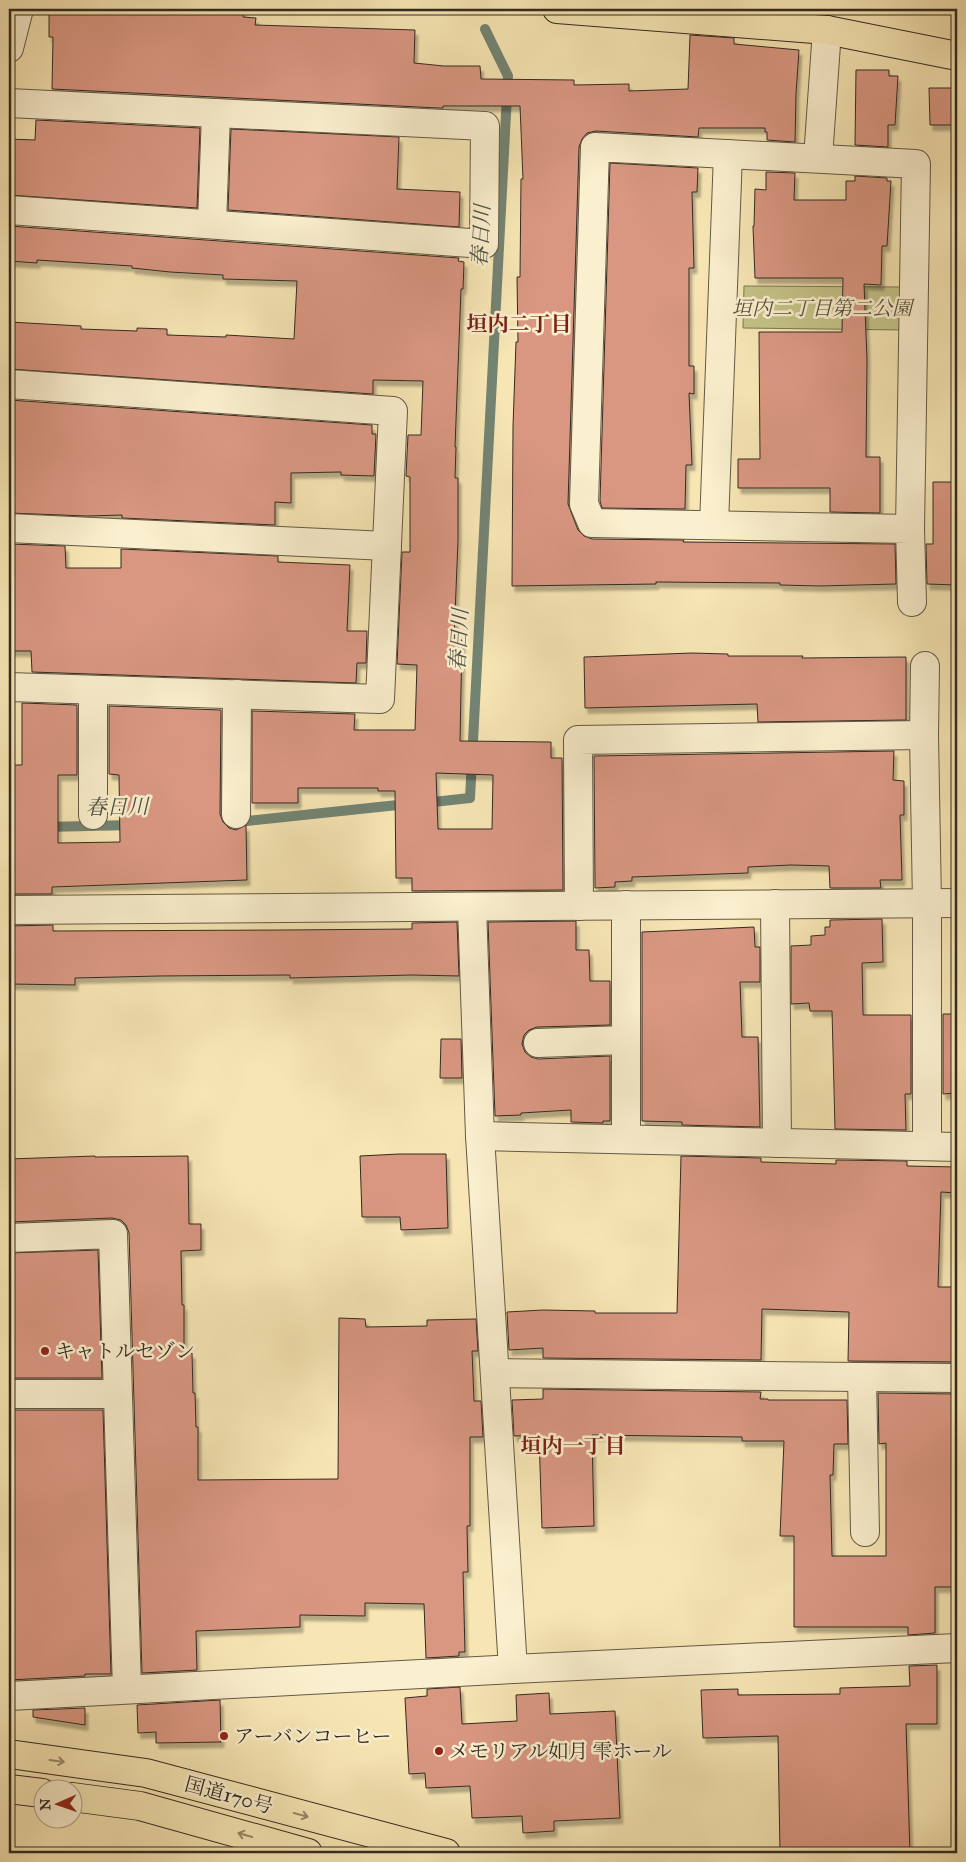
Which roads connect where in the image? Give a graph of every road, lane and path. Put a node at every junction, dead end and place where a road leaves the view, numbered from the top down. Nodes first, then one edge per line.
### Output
1 (19, 9) edge
2 (558, 9) edge
3 (827, 30) junction
4 (9, 48) edge
5 (957, 56) edge
6 (9, 103) edge
7 (216, 113) junction
8 (728, 154) junction
9 (818, 158) junction
10 (9, 210) edge
11 (212, 224) junction
12 (9, 384) edge
13 (714, 525) junction
14 (9, 528) edge
15 (910, 529) junction
16 (386, 546) junction
17 (912, 602) dead end
18 (925, 666) dead end
19 (9, 687) edge
20 (93, 690) junction
21 (237, 694) junction
22 (924, 735) junction
23 (236, 814) dead end
24 (93, 815) dead end
25 (957, 902) edge
26 (927, 903) junction
27 (775, 904) junction
28 (626, 905) junction
29 (579, 906) junction
30 (472, 907) junction
31 (9, 910) edge
32 (626, 1040) junction
33 (538, 1043) dead end
34 (480, 1136) junction
35 (626, 1139) junction
36 (777, 1142) junction
37 (927, 1146) junction
38 (957, 1147) edge
39 (9, 1238) edge
40 (495, 1372) junction
41 (862, 1377) junction
42 (957, 1378) edge
43 (9, 1394) edge
44 (117, 1394) junction
45 (865, 1532) dead end
46 (957, 1648) edge
47 (513, 1669) junction
48 (126, 1689) junction
49 (9, 1696) edge
50 (9, 1754) edge
51 (9, 1789) edge
52 (32, 1792) edge
53 (82, 1798) edge
54 (308, 1853) edge
55 (446, 1853) edge

1 - 4 street
2 - 3 highway
3 - 5 highway
3 - 9 street
6 - 7 street
7 - 11 street
7 - 11 street
8 - 9 street
8 - 13 street
8 - 13 street
9 - 15 street
10 - 11 street
12 - 16 street
13 - 15 street
14 - 16 street
15 - 17 street
16 - 21 street
18 - 22 street
19 - 20 street
20 - 21 street
20 - 24 street
21 - 23 street
22 - 26 street
22 - 29 street
25 - 26 street
26 - 27 street
26 - 37 street
27 - 28 street
27 - 36 street
28 - 29 street
28 - 32 street
29 - 30 street
30 - 31 street
30 - 34 street
32 - 33 street
32 - 35 street
34 - 35 street
34 - 40 street
35 - 36 street
36 - 37 street
37 - 38 street
39 - 44 street
40 - 41 street
40 - 47 street
41 - 42 street
41 - 45 street
43 - 44 street
44 - 48 street
46 - 47 street
47 - 48 street
48 - 49 street
50 -> 55 highway, 国道170号
51 - 52 highway
54 -> 53 highway, 国道170号

